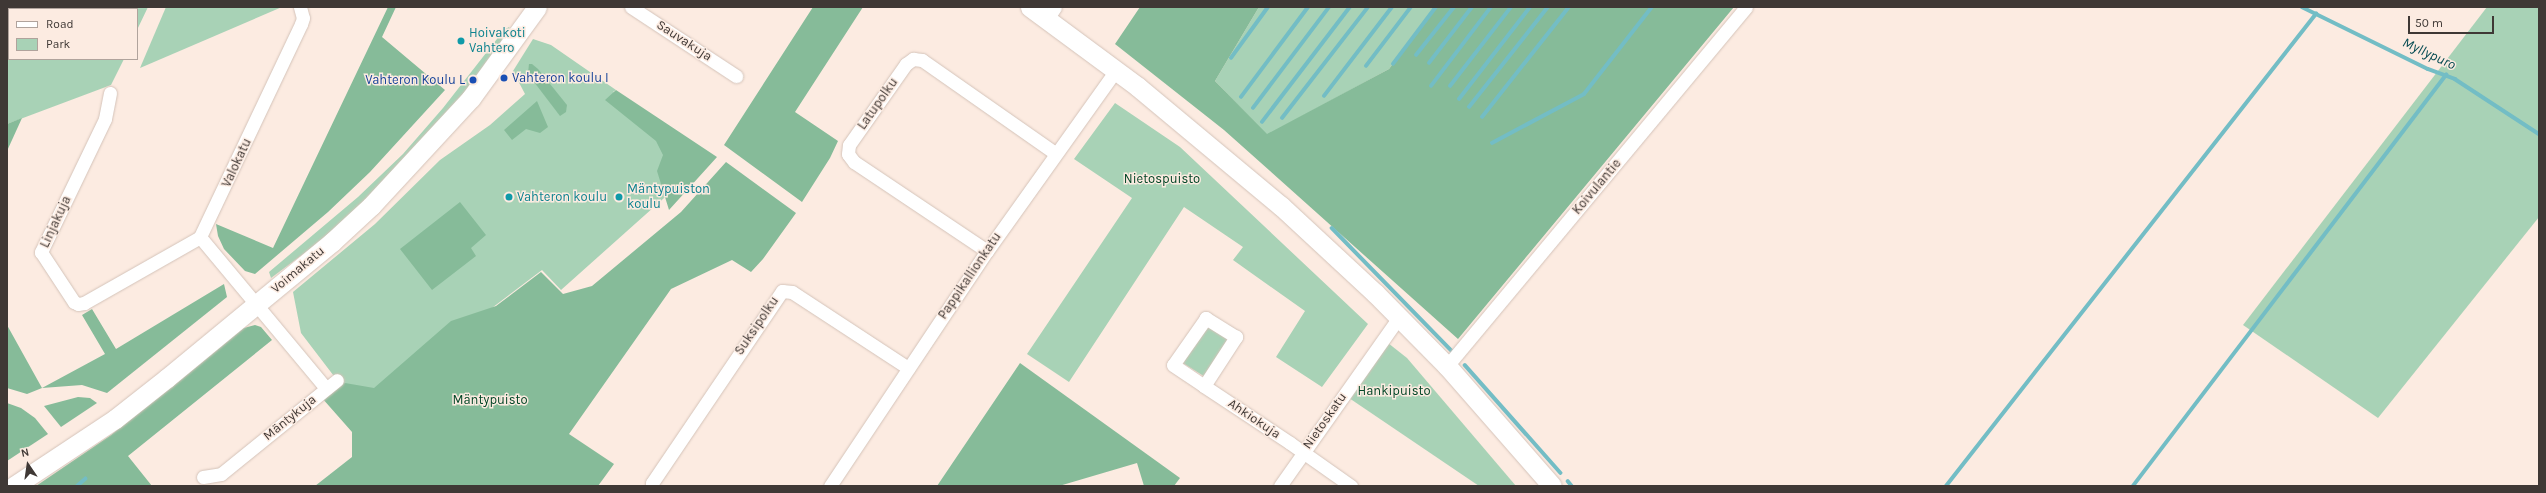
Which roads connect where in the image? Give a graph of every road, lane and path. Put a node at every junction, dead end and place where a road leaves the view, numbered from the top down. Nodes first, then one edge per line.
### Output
1 (300, 7) edge
2 (537, 7) edge
3 (1030, 7) edge
4 (1746, 7) edge
5 (637, 8) edge
6 (1051, 13) edge
7 (1116, 70) junction
8 (736, 76) dead end
9 (110, 94) dead end
10 (1055, 153) junction
11 (200, 237) junction
12 (987, 251) junction
13 (256, 305) junction
14 (1399, 318) junction
15 (1447, 366) junction
16 (908, 368) junction
17 (337, 380) dead end
18 (1204, 386) junction
19 (326, 388) junction
20 (1303, 452) junction
21 (203, 477) dead end
22 (14, 486) edge
23 (652, 486) edge
24 (830, 486) edge
25 (1280, 486) edge
26 (1351, 486) edge
27 (1552, 486) edge

1 - 11 street, Valokatu
2 - 13 street, Voimakatu
3 - 6 street
4 - 15 street, Koivulantie
5 - 8 street, Sauvakuja
6 - 7 street
7 - 10 street, Pappikallionkatu
7 - 14 street
9 - 11 street, Linjakuja
10 - 12 street, Pappikallionkatu
10 - 12 street, Latupolku
11 - 13 street
12 - 16 street, Pappikallionkatu
13 - 19 street, Mäntykuja
13 - 22 street, Voimakatu
14 - 15 street
14 - 20 street, Nietoskatu
15 - 27 street
16 - 23 street, Suksipolku
16 - 24 street, Pappikallionkatu
17 - 19 street
18 - 18 street, Ahkiokuja
18 - 20 street, Ahkiokuja
19 - 21 street, Mäntykuja
20 - 25 street, Nietoskatu
20 - 26 street, Ahkiokuja

